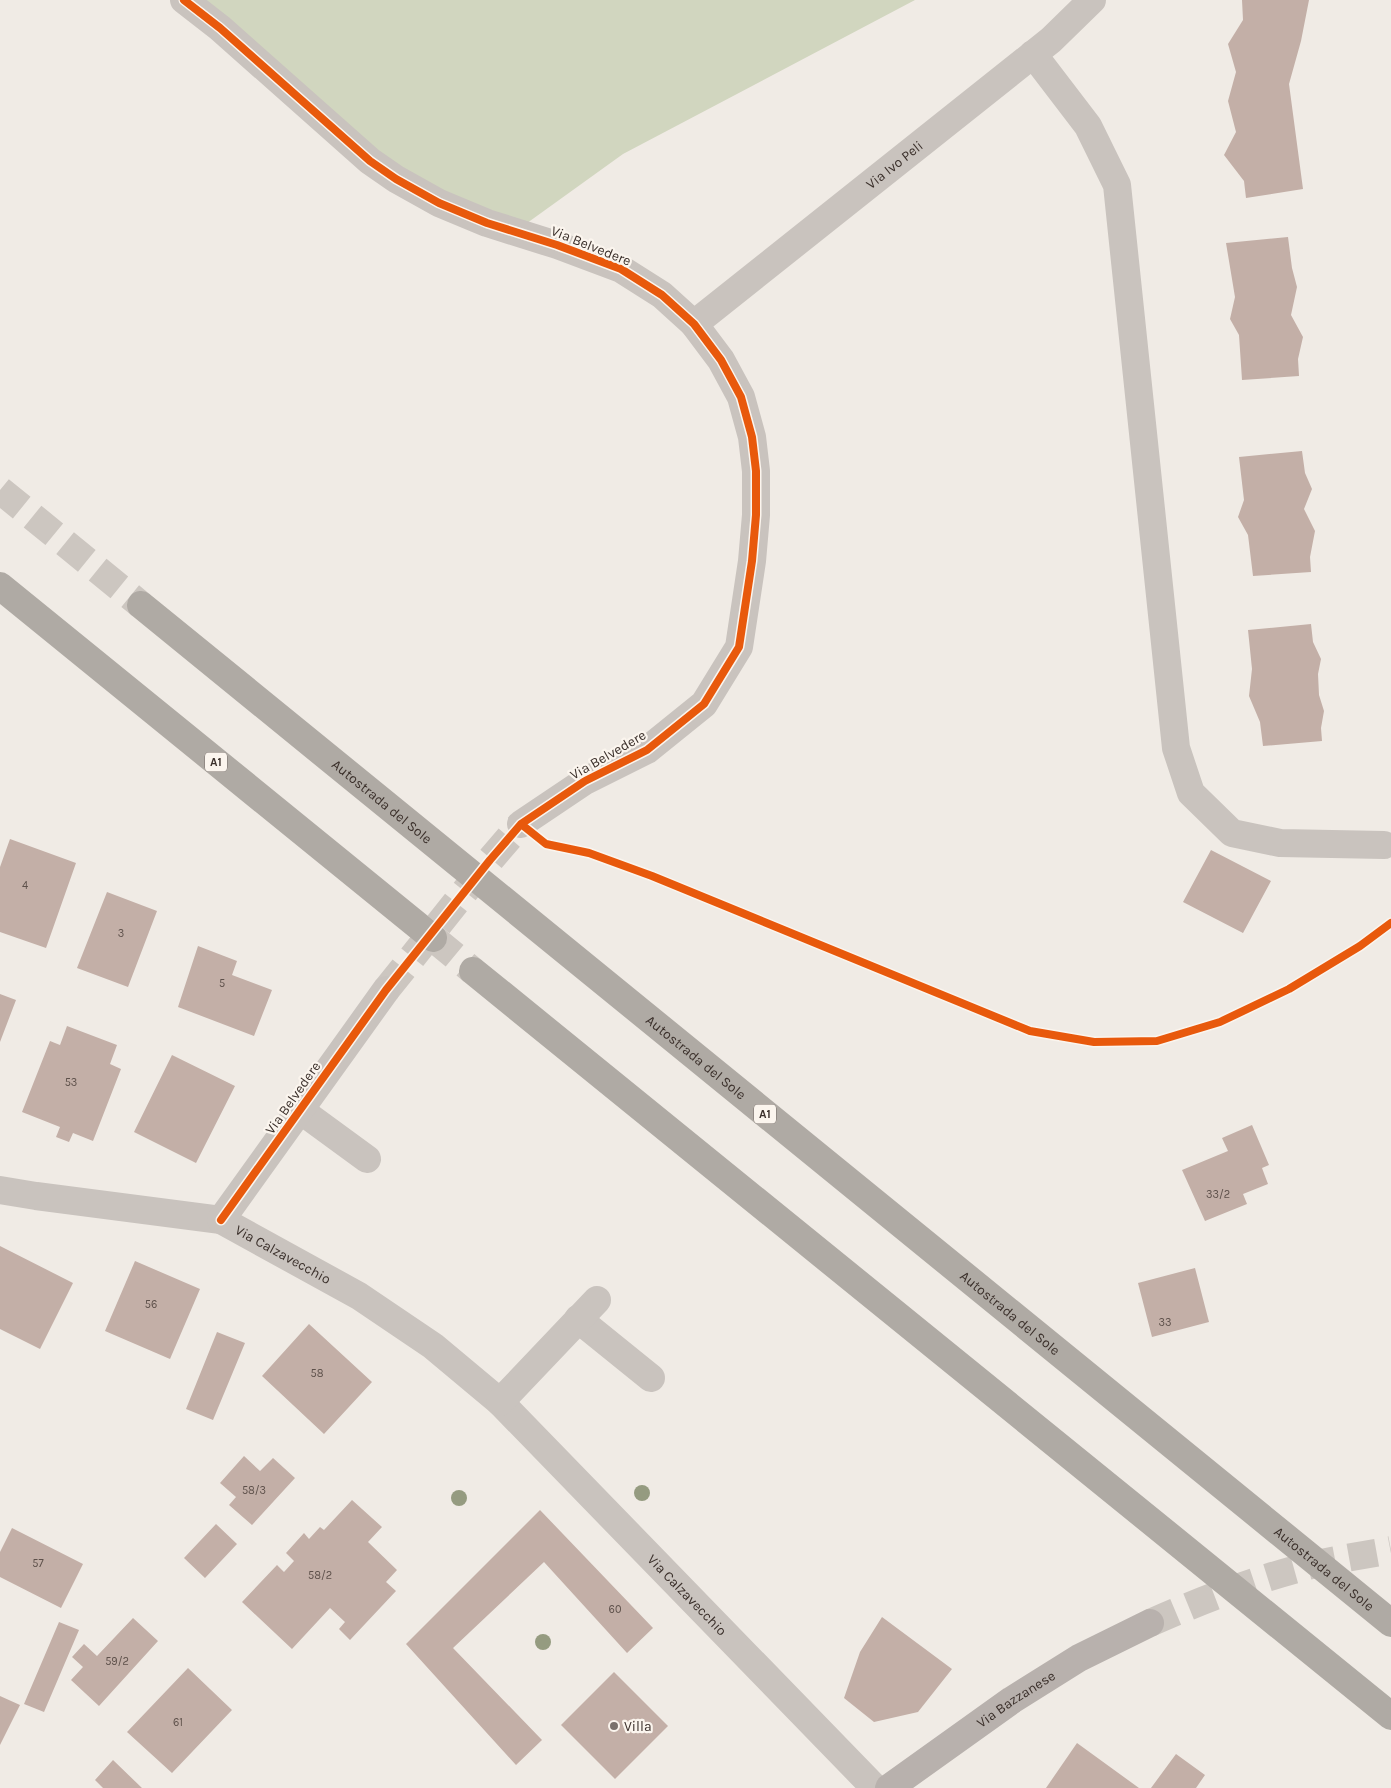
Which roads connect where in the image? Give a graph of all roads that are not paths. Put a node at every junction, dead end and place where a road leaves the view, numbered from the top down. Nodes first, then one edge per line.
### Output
1 (184, 0) edge
2 (1092, 0) edge
3 (1033, 54) junction
4 (694, 324) junction
5 (0, 586) edge
6 (141, 605) tunnel mouth
7 (521, 824) tunnel mouth
8 (1384, 845) dead end
9 (433, 938) tunnel mouth
10 (473, 971) tunnel mouth
11 (386, 990) tunnel mouth
12 (300, 1110) junction
13 (367, 1159) dead end
14 (0, 1190) edge
15 (221, 1220) junction
16 (596, 1300) dead end
17 (578, 1319) junction
18 (651, 1378) dead end
19 (500, 1402) junction
20 (1150, 1623) tunnel mouth
21 (1391, 1623) edge
22 (1391, 1716) edge
23 (875, 1788) edge
24 (888, 1788) edge

1 - 4 street, Via Belvedere
2 - 3 street, Via Ivo Peli
3 - 4 street, Via Ivo Peli
3 - 8 street
4 - 7 street, Via Belvedere
5 - 9 highway, A1
6 - 21 highway, Autostrada del Sole / A1
10 - 22 highway
11 - 12 street, Via Belvedere
12 - 13 street
12 - 15 street, Via Belvedere
14 - 15 street, Via Calzavecchio
15 - 19 street, Via Calzavecchio
16 - 17 street
17 - 18 street
17 - 19 street
19 - 23 street, Via Calzavecchio
20 - 24 main road, Via Bazzanese

